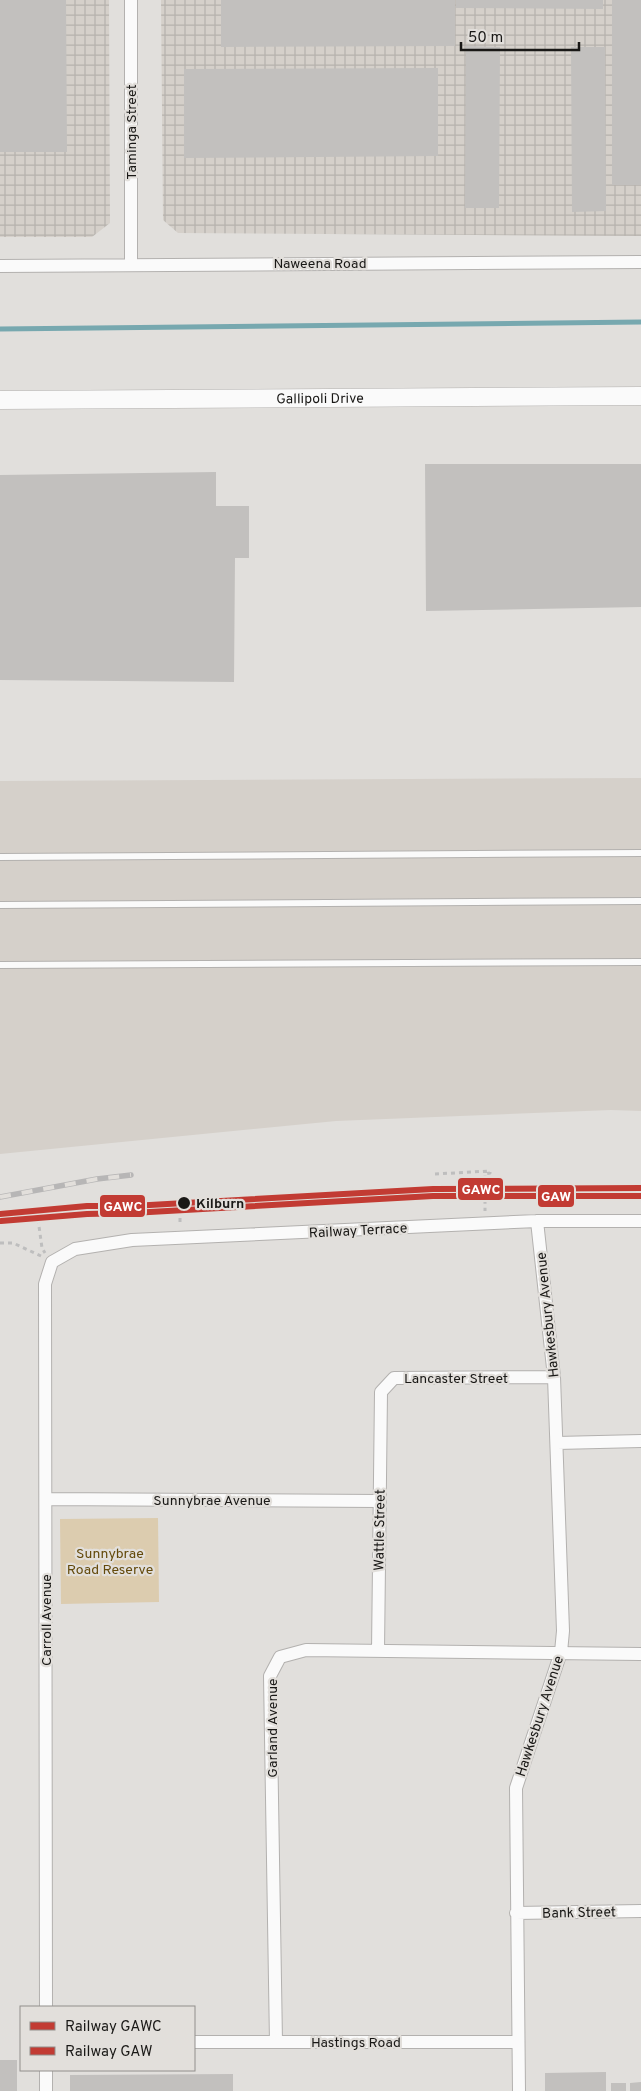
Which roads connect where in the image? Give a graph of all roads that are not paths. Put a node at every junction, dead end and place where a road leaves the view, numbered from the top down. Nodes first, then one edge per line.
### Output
1 (131, 0) edge
2 (641, 262) edge
3 (131, 264) junction
4 (0, 266) edge
5 (641, 396) edge
6 (0, 400) edge
7 (641, 853) edge
8 (0, 857) edge
9 (641, 901) edge
10 (0, 905) edge
11 (641, 962) edge
12 (0, 965) edge
13 (537, 1221) junction
14 (641, 1221) edge
15 (52, 1262) joint
16 (554, 1377) junction
17 (380, 1409) joint
18 (641, 1441) edge
19 (557, 1443) junction
20 (46, 1499) junction
21 (379, 1501) junction
22 (378, 1651) junction
23 (560, 1652) junction
24 (641, 1654) edge
25 (641, 1911) edge
26 (516, 1913) junction
27 (46, 2006) edge
28 (195, 2042) edge
29 (276, 2042) junction
30 (518, 2042) junction
31 (46, 2071) edge
32 (46, 2091) edge
33 (519, 2091) edge

1 - 3 street, Taminga Street
2 - 3 street, Naweena Road
3 - 4 street, Naweena Road
5 - 6 street, Gallipoli Drive
7 - 8 lane
9 - 10 lane
11 - 12 lane
13 - 14 street, Railway Terrace
13 - 15 street, Railway Terrace
13 - 16 street, Hawkesbury Avenue
15 - 20 street, Carroll Avenue
16 - 17 street, Lancaster Street
16 - 19 street, Hawkesbury Avenue
17 - 21 street, Wattle Street
18 - 19 street
19 - 23 street, Hawkesbury Avenue
20 - 21 street, Sunnybrae Avenue
20 - 27 street, Carroll Avenue
21 - 22 street, Wattle Street
22 - 23 street, Garland Avenue
22 - 29 street, Garland Avenue
23 - 24 street, Garland Avenue
23 - 26 street, Hawkesbury Avenue
25 - 26 street, Bank Street
26 - 30 street, Hawkesbury Avenue
28 - 29 street, Hastings Road
29 - 30 street, Hastings Road
30 - 33 street, Hawkesbury Avenue
31 - 32 street

